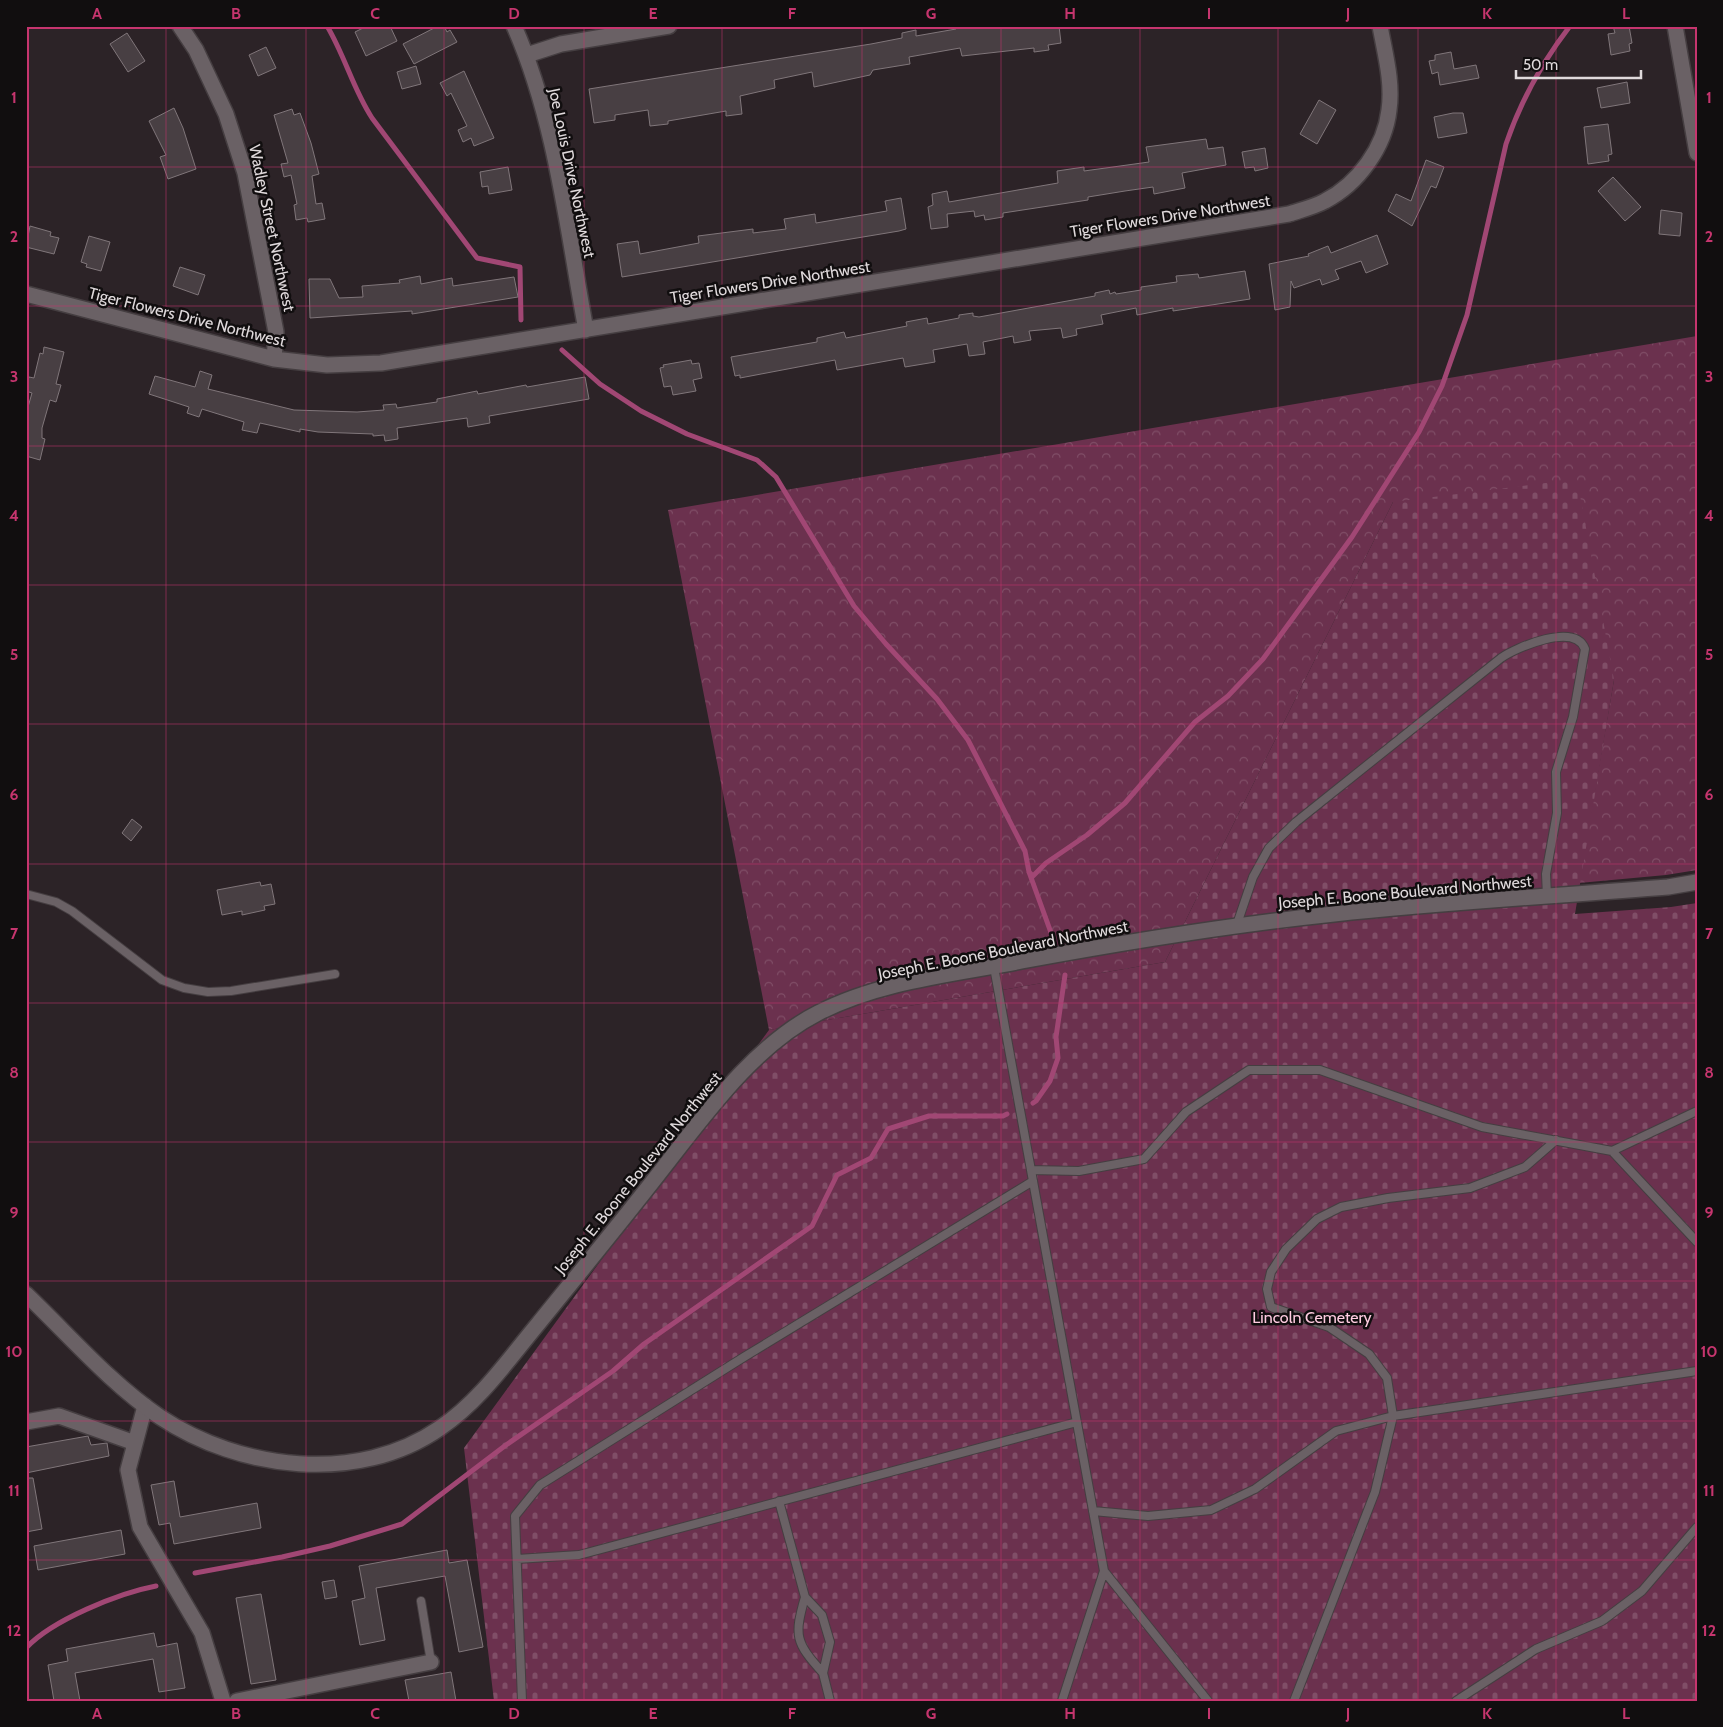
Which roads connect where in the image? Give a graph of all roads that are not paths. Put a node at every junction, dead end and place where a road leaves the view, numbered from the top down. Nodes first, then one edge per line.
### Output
1 (180, 26) edge
2 (514, 26) edge
3 (669, 26) edge
4 (1380, 26) edge
5 (1675, 26) edge
6 (527, 55) junction
7 (1697, 152) edge
8 (26, 294) edge
9 (586, 330) junction
10 (274, 360) junction
11 (1697, 882) edge
12 (26, 894) edge
13 (1547, 896) junction
14 (1236, 927) junction
15 (994, 966) junction
16 (335, 974) dead end
17 (1697, 1111) edge
18 (1556, 1140) junction
19 (1612, 1151) junction
20 (1031, 1170) junction
21 (1033, 1181) junction
22 (1697, 1242) edge
23 (26, 1294) edge
24 (1697, 1371) edge
25 (145, 1406) junction
26 (1392, 1416) junction
27 (26, 1422) edge
28 (1077, 1422) junction
29 (136, 1443) junction
30 (779, 1501) junction
31 (1094, 1511) junction
32 (1697, 1527) edge
33 (517, 1560) junction
34 (1104, 1571) junction
35 (805, 1597) junction
36 (421, 1600) dead end
37 (431, 1662) joint
38 (823, 1672) junction
39 (222, 1701) edge
40 (237, 1701) edge
41 (522, 1701) edge
42 (830, 1701) edge
43 (1062, 1701) edge
44 (1208, 1701) edge
45 (1294, 1701) edge
46 (1456, 1701) edge

1 - 10 street, Wadley Street Northwest
2 - 6 street, Joe Louis Drive Northwest
3 - 6 street
4 - 9 street, Tiger Flowers Drive Northwest
5 - 7 street
6 - 9 street, Joe Louis Drive Northwest
8 - 10 street, Tiger Flowers Drive Northwest
9 - 10 street, Tiger Flowers Drive Northwest
11 - 13 street, Joseph E. Boone Boulevard Northwest
12 - 16 lane
13 - 14 street, Joseph E. Boone Boulevard Northwest
13 - 14 lane
14 - 15 street, Joseph E. Boone Boulevard Northwest
15 - 20 lane
15 - 25 street, Joseph E. Boone Boulevard Northwest
17 - 19 lane
18 - 19 lane
18 - 20 lane
18 - 26 lane
19 - 22 lane
20 - 21 lane
21 - 28 lane
21 - 33 lane
23 - 25 street, Joseph E. Boone Boulevard Northwest
24 - 26 lane
25 - 29 street
26 - 31 lane
26 - 45 lane
27 - 29 street
28 - 30 lane
28 - 31 lane
29 - 39 street
30 - 33 lane
30 - 35 lane
31 - 34 lane
32 - 46 lane
33 - 41 lane
34 - 43 lane
34 - 44 lane
35 - 38 lane
35 - 38 lane
36 - 37 lane
37 - 40 street
38 - 42 lane

